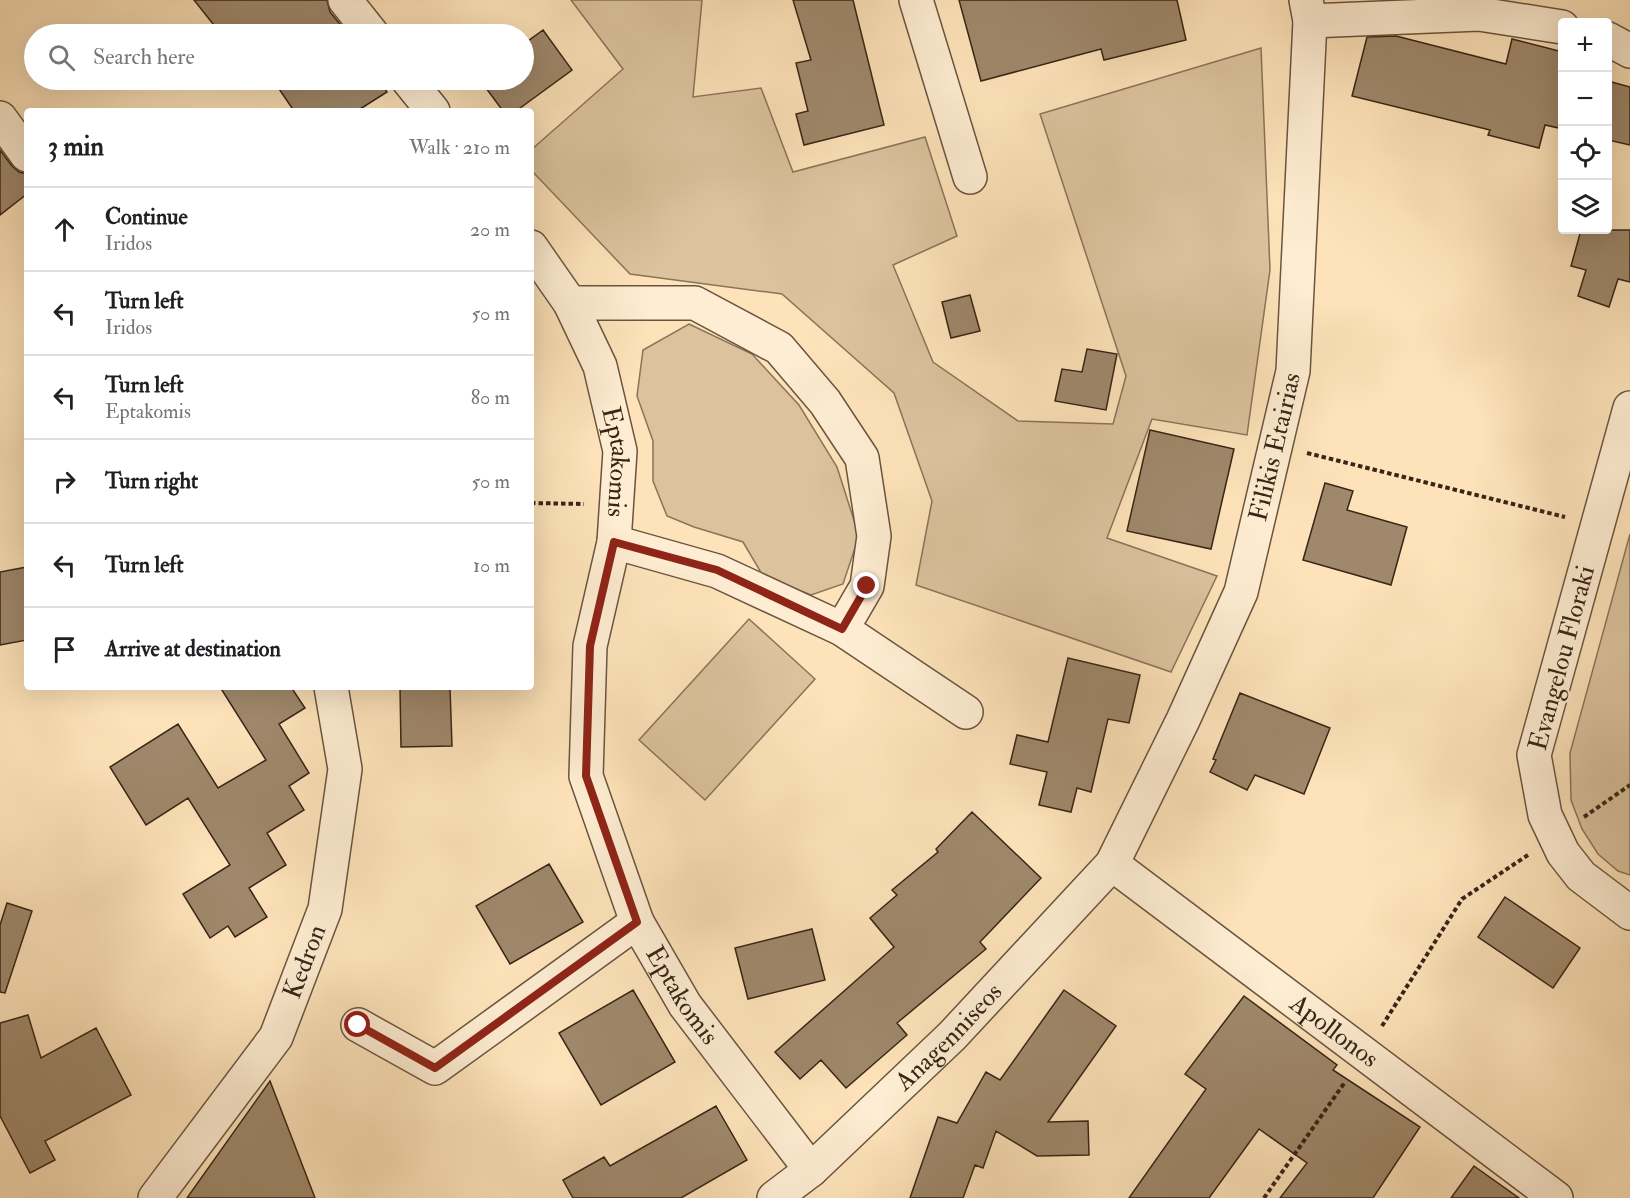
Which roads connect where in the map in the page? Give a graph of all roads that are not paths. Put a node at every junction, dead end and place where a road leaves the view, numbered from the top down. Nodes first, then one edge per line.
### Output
1 (345, 0) edge
2 (916, 0) edge
3 (1308, 11) edge
4 (364, 24) edge
5 (1558, 26) edge
6 (1612, 41) edge
7 (1630, 51) edge
8 (416, 90) edge
9 (431, 108) edge
10 (0, 118) edge
11 (24, 151) edge
12 (970, 177) dead end
13 (534, 251) edge
14 (570, 303) junction
15 (1630, 408) edge
16 (614, 542) junction
17 (842, 629) junction
18 (332, 690) edge
19 (966, 712) dead end
20 (1112, 864) junction
21 (1630, 913) edge
22 (637, 922) junction
23 (358, 1025) dead end
24 (811, 1170) junction
25 (155, 1198) edge
26 (774, 1198) edge
27 (1556, 1198) edge

1 - 4 street
2 - 12 street
3 - 5 street
3 - 20 street, Filikis Etairias
6 - 7 street
8 - 9 street
10 - 11 street
13 - 14 street, Eptakomis
14 - 16 street, Eptakomis
14 - 17 street
15 - 21 street, Evangelou Floraki
16 - 17 street
16 - 22 street, Eptakomis
17 - 19 street
18 - 25 street, Kedron
20 - 24 street, Anagenniseos
20 - 27 street, Apollonos
22 - 23 street
22 - 24 street, Eptakomis
24 - 26 street, Anagenniseos

